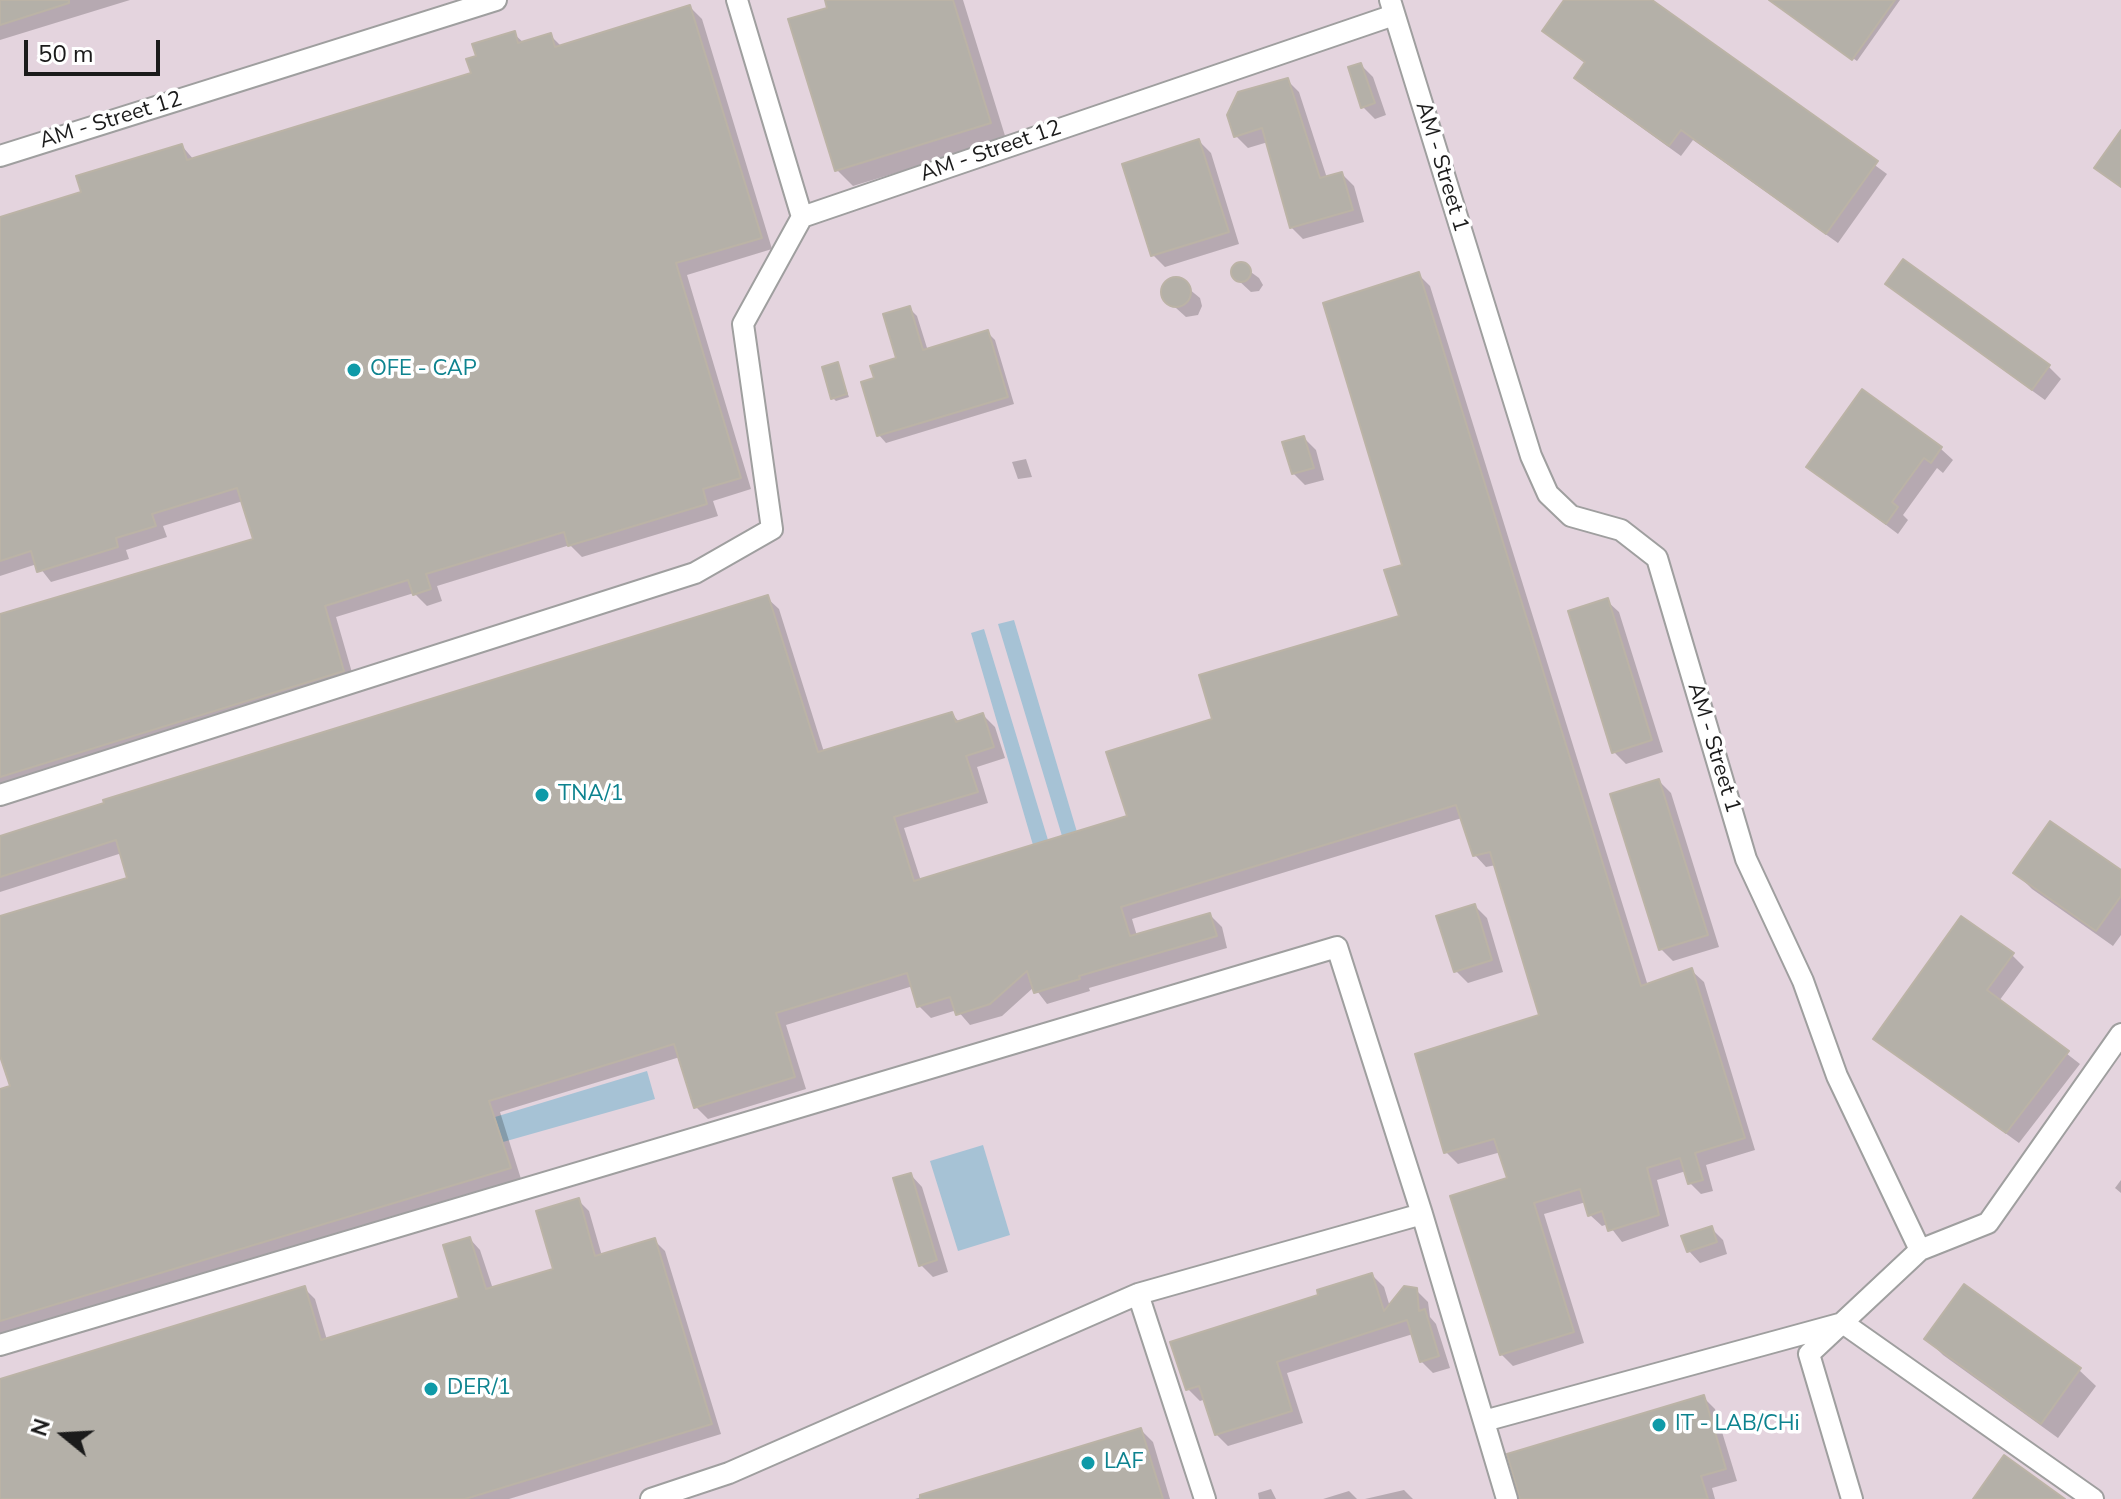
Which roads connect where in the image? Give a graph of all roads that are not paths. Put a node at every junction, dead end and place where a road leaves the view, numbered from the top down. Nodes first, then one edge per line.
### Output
1 (496, 0) edge
2 (737, 0) edge
3 (1392, 8) edge
4 (0, 156) edge
5 (802, 217) junction
6 (0, 795) edge
7 (2121, 1034) edge
8 (1422, 1214) junction
9 (1920, 1250) junction
10 (1138, 1294) junction
11 (1843, 1323) junction
12 (0, 1345) edge
13 (1484, 1421) junction
14 (651, 1499) edge
15 (1205, 1499) edge
16 (1507, 1499) edge
17 (1852, 1499) edge
18 (2093, 1499) edge

1 - 4 lane, AM - Street 12
2 - 5 lane
3 - 5 lane, AM - Street 12
3 - 9 lane, AM - Street 1
5 - 6 lane
7 - 9 lane
8 - 10 lane
8 - 12 lane
8 - 13 lane
9 - 11 lane
10 - 14 lane
10 - 15 lane
11 - 13 lane
11 - 17 lane
11 - 18 lane
13 - 16 lane

